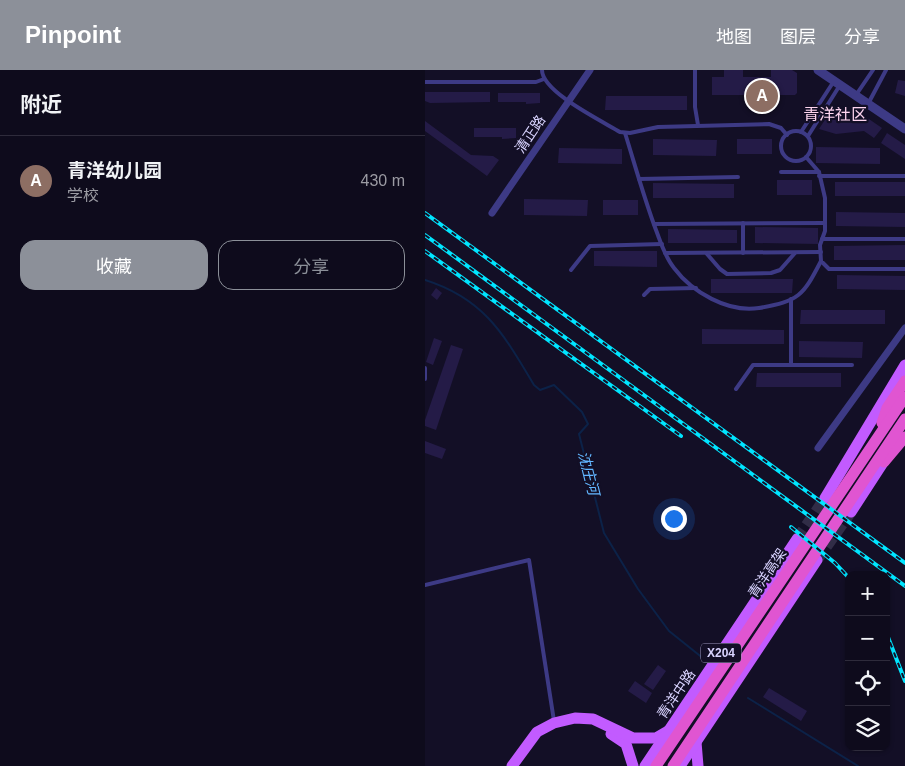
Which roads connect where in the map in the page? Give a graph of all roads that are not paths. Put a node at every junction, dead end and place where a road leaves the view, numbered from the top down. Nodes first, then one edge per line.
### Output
1 (542, 70) edge
2 (590, 70) edge
3 (695, 70) edge
4 (818, 70) edge
5 (873, 70) edge
6 (886, 70) edge
7 (544, 79) junction
8 (425, 82) edge
9 (837, 83) junction
10 (856, 96) junction
11 (569, 101) junction
12 (868, 104) junction
13 (698, 125) junction
14 (905, 128) edge
15 (625, 132) junction
16 (801, 132) junction
17 (787, 134) junction
18 (808, 136) junction
19 (806, 157) junction
20 (781, 172) dead end
21 (819, 174) junction
22 (905, 176) edge
23 (739, 177) dead end
24 (639, 179) junction
25 (492, 213) dead end
26 (743, 223) junction
27 (825, 223) junction
28 (654, 224) junction
29 (822, 239) junction
30 (905, 239) edge
31 (662, 244) junction
32 (821, 252) junction
33 (665, 253) junction
34 (743, 253) junction
35 (795, 253) junction
36 (707, 254) junction
37 (821, 261) junction
38 (905, 269) edge
39 (571, 270) dead end
40 (697, 288) junction
41 (644, 295) dead end
42 (791, 299) junction
43 (905, 328) edge
44 (791, 364) junction
45 (905, 364) edge
46 (852, 365) dead end
47 (425, 368) edge
48 (425, 379) edge
49 (905, 381) edge
50 (736, 389) dead end
51 (905, 397) edge
52 (905, 419) edge
53 (905, 428) edge
54 (905, 437) edge
55 (875, 440) junction
56 (905, 443) edge
57 (818, 448) dead end
58 (825, 498) tunnel mouth
59 (848, 510) junction
60 (797, 539) tunnel mouth
61 (817, 560) tunnel mouth
62 (425, 585) edge
63 (554, 723) junction
64 (670, 730) junction
65 (696, 742) junction
66 (512, 766) edge
67 (521, 766) edge
68 (633, 766) edge
69 (645, 766) edge
70 (656, 766) edge
71 (673, 766) edge
72 (680, 766) edge
73 (698, 766) edge

1 - 7 lane
2 - 11 street, 清正路
3 - 13 lane
4 - 9 street
5 - 10 lane
6 - 12 lane
7 - 8 lane
7 - 11 lane
9 - 10 street
9 - 16 lane
9 - 18 lane
10 - 12 street
11 - 15 lane
11 - 25 street, 清正路
12 - 14 street
13 - 15 lane
13 - 17 lane
15 - 24 lane
16 - 17 lane
16 - 18 lane
17 - 19 lane
18 - 19 lane
19 - 21 lane
20 - 21 lane
21 - 22 lane
21 - 27 lane
23 - 24 lane
24 - 28 lane
26 - 27 lane
26 - 28 lane
26 - 34 lane
27 - 29 lane
28 - 31 lane
29 - 30 lane
29 - 32 lane
31 - 33 lane
31 - 39 lane
32 - 35 lane
32 - 37 lane
33 - 36 lane
33 - 40 lane
34 - 35 lane
34 - 36 lane
35 - 36 lane
37 - 38 lane
37 - 42 lane
40 - 41 lane
40 - 42 lane
42 - 44 lane
43 - 57 street
44 - 46 lane
44 - 50 lane
45 - 58 main road
47 - 48 lane
49 - 55 highway
51 - 55 highway, 青洋高架
52 - 59 highway, 青洋高架
53 - 59 main road
54 - 59 highway
55 - 70 highway, 青洋高架
56 - 59 main road
59 - 71 highway, 青洋高架
60 - 64 main road, 青洋中路 / X204
61 - 65 main road, X204
62 - 63 lane
63 - 64 main road
63 - 66 main road
64 - 69 main road, 青洋中路 / X204
65 - 72 main road, X204
65 - 73 main road
67 - 68 main road

